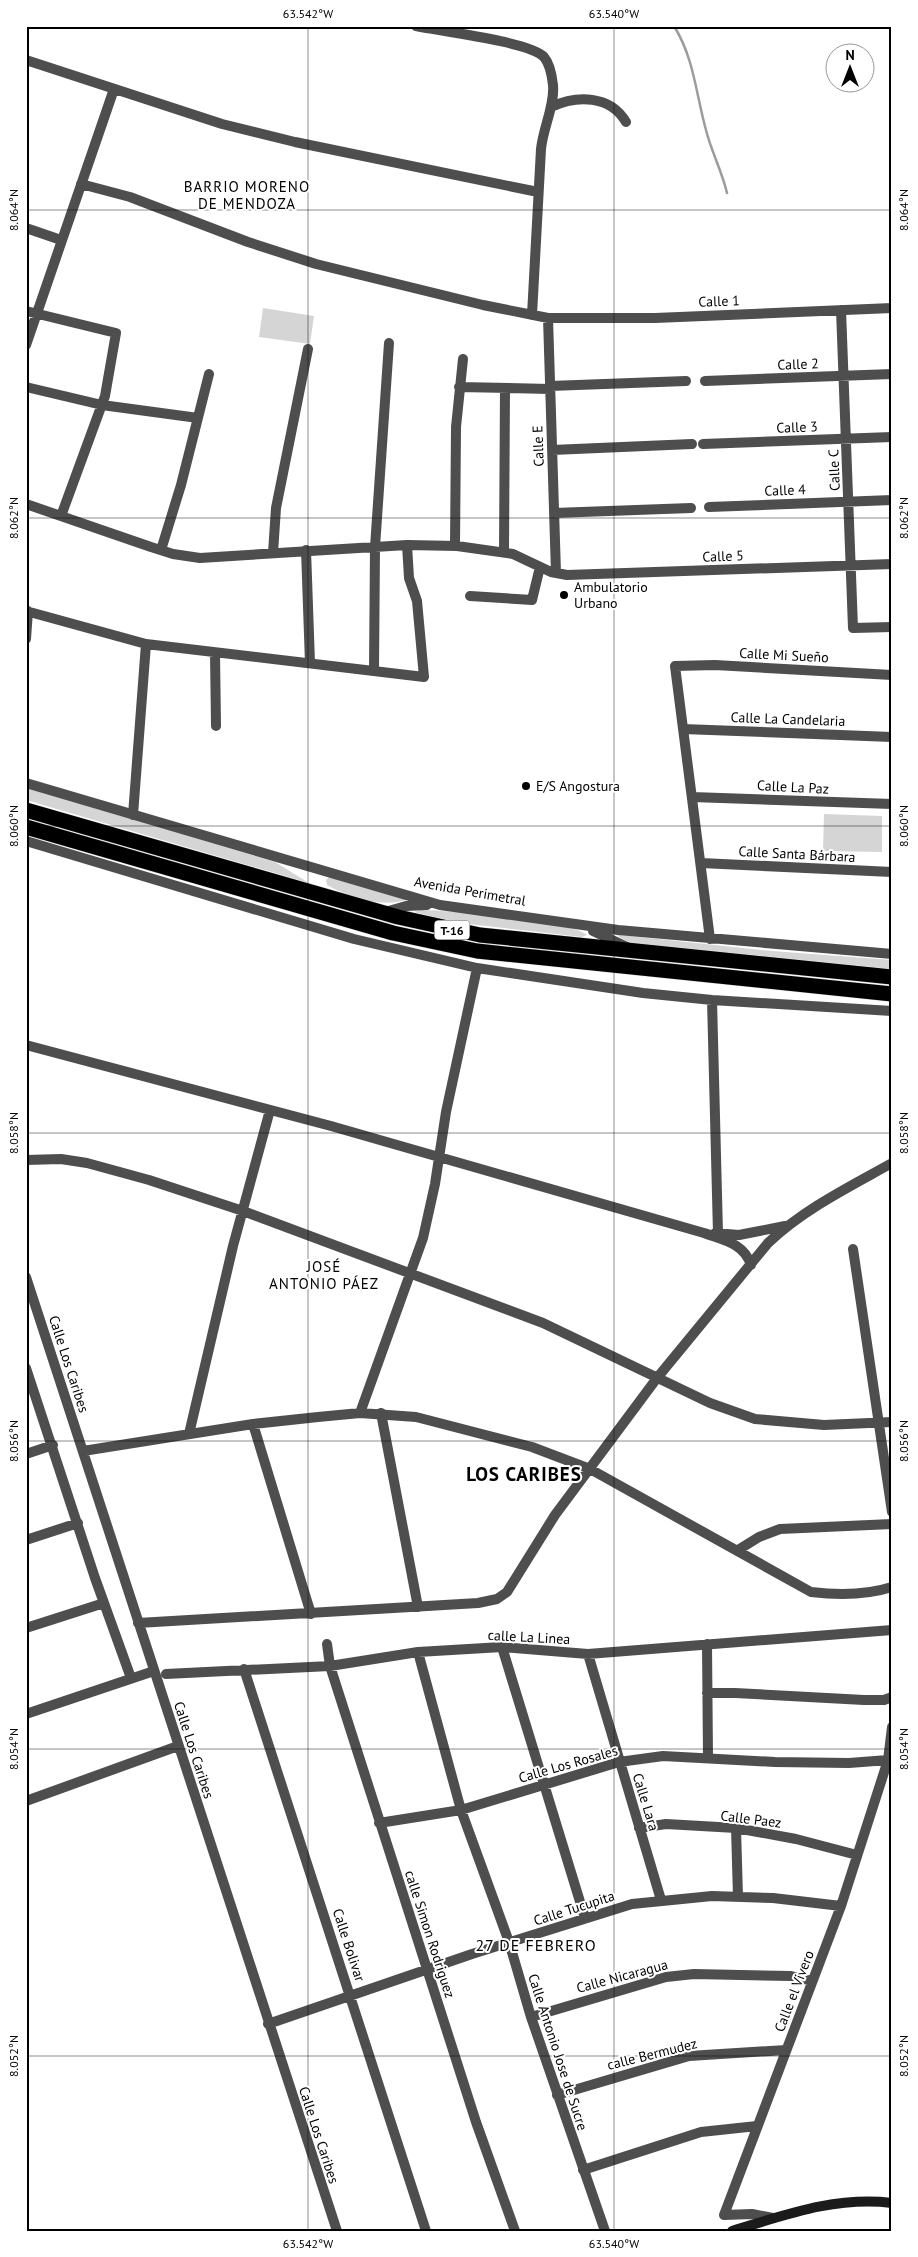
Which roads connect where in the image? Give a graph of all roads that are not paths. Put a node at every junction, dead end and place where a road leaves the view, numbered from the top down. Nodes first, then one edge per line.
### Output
1 (416, 26) edge
2 (26, 60) edge
3 (114, 89) junction
4 (551, 107) junction
5 (626, 122) dead end
6 (81, 184) junction
7 (538, 192) junction
8 (26, 228) edge
9 (61, 240) junction
10 (892, 308) edge
11 (841, 310) junction
12 (26, 311) edge
13 (37, 313) junction
14 (532, 315) junction
15 (548, 318) junction
16 (390, 343) dead end
17 (26, 345) edge
18 (308, 349) dead end
19 (463, 359) dead end
20 (209, 374) dead end
21 (892, 374) edge
22 (844, 376) junction
23 (686, 381) dead end
24 (704, 381) dead end
25 (26, 387) edge
26 (459, 387) junction
27 (550, 387) junction
28 (505, 388) junction
29 (102, 405) junction
30 (198, 418) junction
31 (892, 437) edge
32 (846, 438) junction
33 (692, 444) dead end
34 (703, 444) dead end
35 (552, 450) junction
36 (892, 500) edge
37 (849, 501) junction
38 (26, 504) edge
39 (709, 507) dead end
40 (691, 508) dead end
41 (554, 513) junction
42 (61, 516) junction
43 (407, 545) junction
44 (455, 546) junction
45 (375, 547) junction
46 (161, 550) junction
47 (306, 550) junction
48 (504, 552) junction
49 (273, 553) junction
50 (892, 564) edge
51 (851, 566) junction
52 (540, 567) junction
53 (556, 573) junction
54 (470, 596) dead end
55 (27, 611) edge
56 (892, 627) edge
57 (26, 639) edge
58 (146, 644) junction
59 (215, 653) junction
60 (310, 663) junction
61 (374, 670) junction
62 (892, 675) edge
63 (216, 726) dead end
64 (683, 729) junction
65 (892, 737) edge
66 (26, 783) edge
67 (692, 797) junction
68 (892, 804) edge
69 (26, 810) edge
70 (133, 815) junction
71 (26, 827) edge
72 (26, 841) edge
73 (701, 863) junction
74 (892, 872) edge
75 (440, 905) junction
76 (382, 913) junction
77 (575, 924) junction
78 (710, 939) junction
79 (645, 953) junction
80 (892, 954) edge
81 (477, 968) junction
82 (892, 978) edge
83 (892, 994) edge
84 (712, 1000) junction
85 (892, 1011) edge
86 (26, 1045) edge
87 (270, 1110) junction
88 (438, 1156) junction
89 (26, 1160) edge
90 (892, 1163) edge
91 (243, 1212) junction
92 (786, 1226) junction
93 (704, 1233) junction
94 (718, 1234) junction
95 (853, 1249) dead end
96 (751, 1265) junction
97 (412, 1274) junction
98 (26, 1277) edge
99 (26, 1368) edge
100 (656, 1378) junction
101 (360, 1413) junction
102 (381, 1413) junction
103 (892, 1422) edge
104 (878, 1423) junction
105 (253, 1424) junction
106 (189, 1434) junction
107 (53, 1445) junction
108 (83, 1450) junction
109 (26, 1454) edge
110 (590, 1469) junction
111 (892, 1512) edge
112 (78, 1523) junction
113 (892, 1524) edge
114 (26, 1540) edge
115 (738, 1550) junction
116 (892, 1587) edge
117 (104, 1603) junction
118 (418, 1607) junction
119 (311, 1614) junction
120 (138, 1623) junction
121 (26, 1628) edge
122 (892, 1630) edge
123 (327, 1644) dead end
124 (707, 1644) junction
125 (502, 1647) junction
126 (418, 1652) junction
127 (588, 1654) junction
128 (330, 1666) junction
129 (244, 1669) junction
130 (154, 1671) junction
131 (166, 1674) dead end
132 (131, 1678) junction
133 (707, 1693) junction
134 (892, 1698) edge
135 (26, 1714) edge
136 (892, 1727) edge
137 (178, 1746) junction
138 (708, 1758) junction
139 (888, 1760) junction
140 (619, 1762) junction
141 (544, 1784) junction
142 (26, 1801) edge
143 (461, 1810) junction
144 (378, 1823) junction
145 (639, 1828) junction
146 (736, 1828) junction
147 (857, 1855) junction
148 (738, 1897) junction
149 (661, 1900) junction
150 (841, 1906) junction
151 (585, 1918) junction
152 (509, 1942) junction
153 (428, 1969) junction
154 (812, 1981) junction
155 (351, 1995) junction
156 (531, 2017) junction
157 (268, 2024) junction
158 (786, 2050) junction
159 (557, 2095) junction
160 (757, 2126) junction
161 (583, 2170) junction
162 (892, 2203) edge
163 (773, 2218) junction
164 (336, 2231) edge
165 (426, 2231) edge
166 (515, 2231) edge
167 (605, 2231) edge
168 (732, 2231) edge

1 - 4 street
2 - 3 street
3 - 6 street
3 - 7 street
4 - 5 street
4 - 7 street
6 - 9 street
6 - 14 street, Calle 1
7 - 14 street
8 - 9 street
9 - 13 street
10 - 11 street, Calle 1
11 - 15 street, Calle 1
11 - 22 street, Calle C
12 - 13 street
13 - 17 street
13 - 29 street
14 - 15 street, Calle 1
15 - 27 street, Calle E
16 - 45 street
18 - 49 street
19 - 26 street
20 - 30 street
21 - 22 street, Calle 2
22 - 24 street, Calle 2
22 - 32 street, Calle C
23 - 27 street
25 - 29 street
26 - 28 street
26 - 44 street
27 - 28 street
27 - 35 street, Calle E
28 - 48 street
29 - 30 street
29 - 42 street
30 - 46 street
31 - 32 street, Calle 3
32 - 34 street, Calle 3
32 - 37 street, Calle C
33 - 35 street
35 - 41 street, Calle E
36 - 37 street, Calle 4
37 - 39 street, Calle 4
37 - 51 street, Calle C
38 - 42 street
40 - 41 street
41 - 53 street, Calle E
42 - 46 street
43 - 44 street
43 - 45 street
43 - 61 street
44 - 48 street
45 - 47 street
45 - 61 street
46 - 49 street
47 - 49 street
47 - 60 street
48 - 52 street
50 - 51 street, Calle 5
51 - 53 street, Calle 5
51 - 56 street, Calle C
52 - 53 street
52 - 54 street
55 - 57 street
55 - 58 street
58 - 59 street
58 - 70 street
59 - 60 street
59 - 63 street
60 - 61 street
62 - 64 street, Calle Mi Sueño
64 - 65 street, Calle La Candelaria
64 - 67 street
66 - 70 street, Avenida Perimetral
67 - 68 street, Calle La Paz
67 - 73 street
69 - 76 highway, T-16
70 - 75 street, Avenida Perimetral
71 - 83 highway, T-16
72 - 81 street
73 - 74 street, Calle Santa Bárbara
73 - 78 street
75 - 76 street
75 - 77 street, Avenida Perimetral
76 - 79 highway, T-16
77 - 78 street, Avenida Perimetral
77 - 79 street
78 - 80 street, Avenida Perimetral
79 - 82 highway, T-16
81 - 84 street
81 - 88 street
84 - 85 street
84 - 94 street
86 - 87 street
87 - 88 street
87 - 91 street
88 - 93 street
88 - 97 street
89 - 91 street
90 - 92 street
91 - 97 street
91 - 106 street
92 - 94 street
92 - 96 street
93 - 94 street
93 - 96 street
95 - 104 street
96 - 100 street
97 - 100 street
97 - 101 street
98 - 108 street, Calle Los Caribes
99 - 107 street
100 - 104 street
100 - 110 street
101 - 102 street
101 - 105 street
102 - 110 street
102 - 118 street
103 - 104 street
104 - 111 street
105 - 106 street
105 - 119 street
106 - 108 street
107 - 109 street
107 - 112 street
108 - 120 street, Calle Los Caribes
110 - 115 street
110 - 118 street
112 - 114 street
112 - 117 street
113 - 115 street
115 - 116 street
117 - 121 street
117 - 132 street
118 - 119 street
119 - 120 street
120 - 130 street, Calle Los Caribes
122 - 124 street, calle La Linea
123 - 128 street, calle Simon Rodriguez
124 - 127 street, calle La Linea
124 - 133 street
125 - 126 street, calle La Linea
125 - 127 street, calle La Linea
125 - 141 street
126 - 128 street, calle La Linea
126 - 143 street, Calle Antonio Jose de Sucre
127 - 140 street, Calle Lara
128 - 129 street, calle La Linea
128 - 144 street, calle Simon Rodriguez
129 - 131 street, calle La Linea
129 - 155 street, Calle Bolivar
130 - 132 street
130 - 137 street, Calle Los Caribes
132 - 135 street
133 - 134 street
133 - 138 street
136 - 139 street, Calle el Vivero
137 - 142 street
137 - 157 street, Calle Los Caribes
138 - 139 street, Calle Los Rosales
138 - 140 street, Calle Los Rosales
139 - 147 street, Calle el Vivero
140 - 141 street, Calle Los Rosales
140 - 145 street, Calle Lara
141 - 143 street, Calle Los Rosales
141 - 151 street
143 - 144 street, Calle Los Rosales
143 - 152 street, Calle Antonio Jose de Sucre
144 - 153 street, calle Simon Rodriguez
145 - 146 street, Calle Paez
145 - 149 street, Calle Lara
146 - 147 street, Calle Paez
146 - 148 street
147 - 150 street, Calle el Vivero
148 - 149 street, Calle Tucupita
148 - 150 street, Calle Tucupita
149 - 151 street, Calle Tucupita
150 - 154 street, Calle el Vivero
151 - 152 street, Calle Tucupita
152 - 153 street, Calle Tucupita
152 - 156 street, Calle Antonio Jose de Sucre
153 - 155 street, Calle Tucupita
153 - 166 street, calle Simon Rodriguez
154 - 156 street, Calle Nicaragua
154 - 158 street, Calle el Vivero
155 - 157 street, Calle Tucupita
155 - 165 street, Calle Bolivar
156 - 159 street, Calle Antonio Jose de Sucre
157 - 164 street, Calle Los Caribes
158 - 159 street, calle Bermudez
158 - 160 street, Calle el Vivero
159 - 161 street, Calle Antonio Jose de Sucre
160 - 161 street
160 - 163 street, Calle el Vivero
161 - 167 street, Calle Antonio Jose de Sucre
162 - 163 street
163 - 168 street

